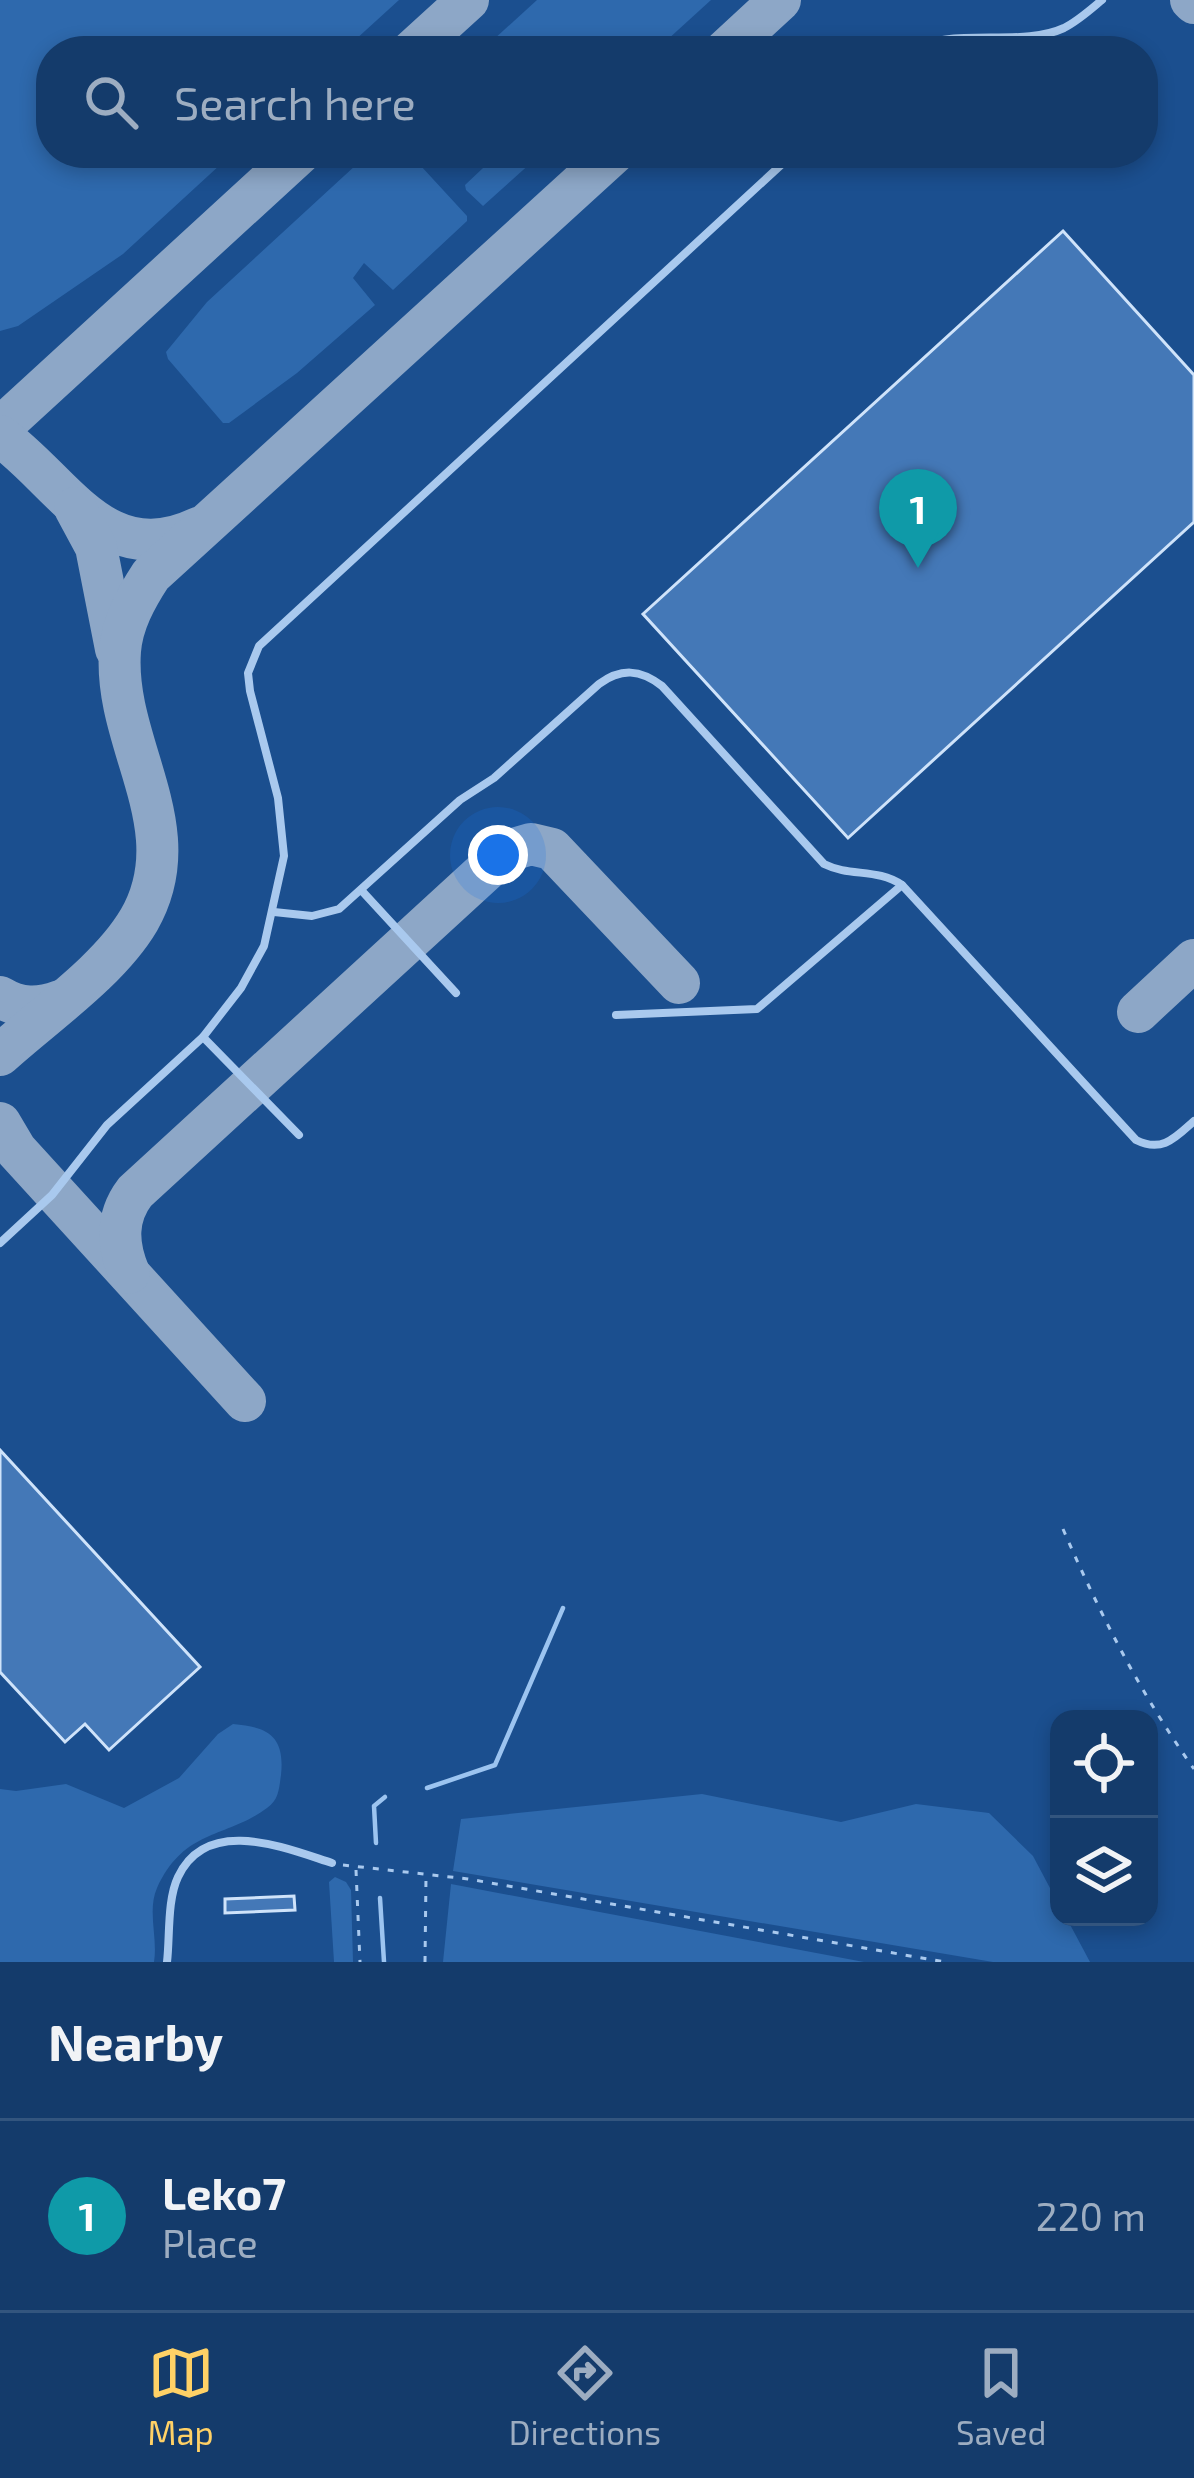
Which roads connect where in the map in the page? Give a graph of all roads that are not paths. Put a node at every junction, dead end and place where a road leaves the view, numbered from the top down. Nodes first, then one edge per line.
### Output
1 (1102, 0) edge
2 (993, 36) edge
3 (778, 168) edge
4 (902, 885) junction
5 (362, 891) junction
6 (274, 912) junction
7 (457, 993) dead end
8 (616, 1016) dead end
9 (203, 1036) junction
10 (1194, 1121) edge
11 (299, 1135) dead end
12 (0, 1243) edge
13 (332, 1863) road end
14 (167, 1962) edge

1 - 2 lane
3 - 6 lane
4 - 5 lane
4 - 8 lane
4 - 10 lane
5 - 6 lane
5 - 7 lane
6 - 9 lane
9 - 11 lane
9 - 12 lane
13 - 14 lane

